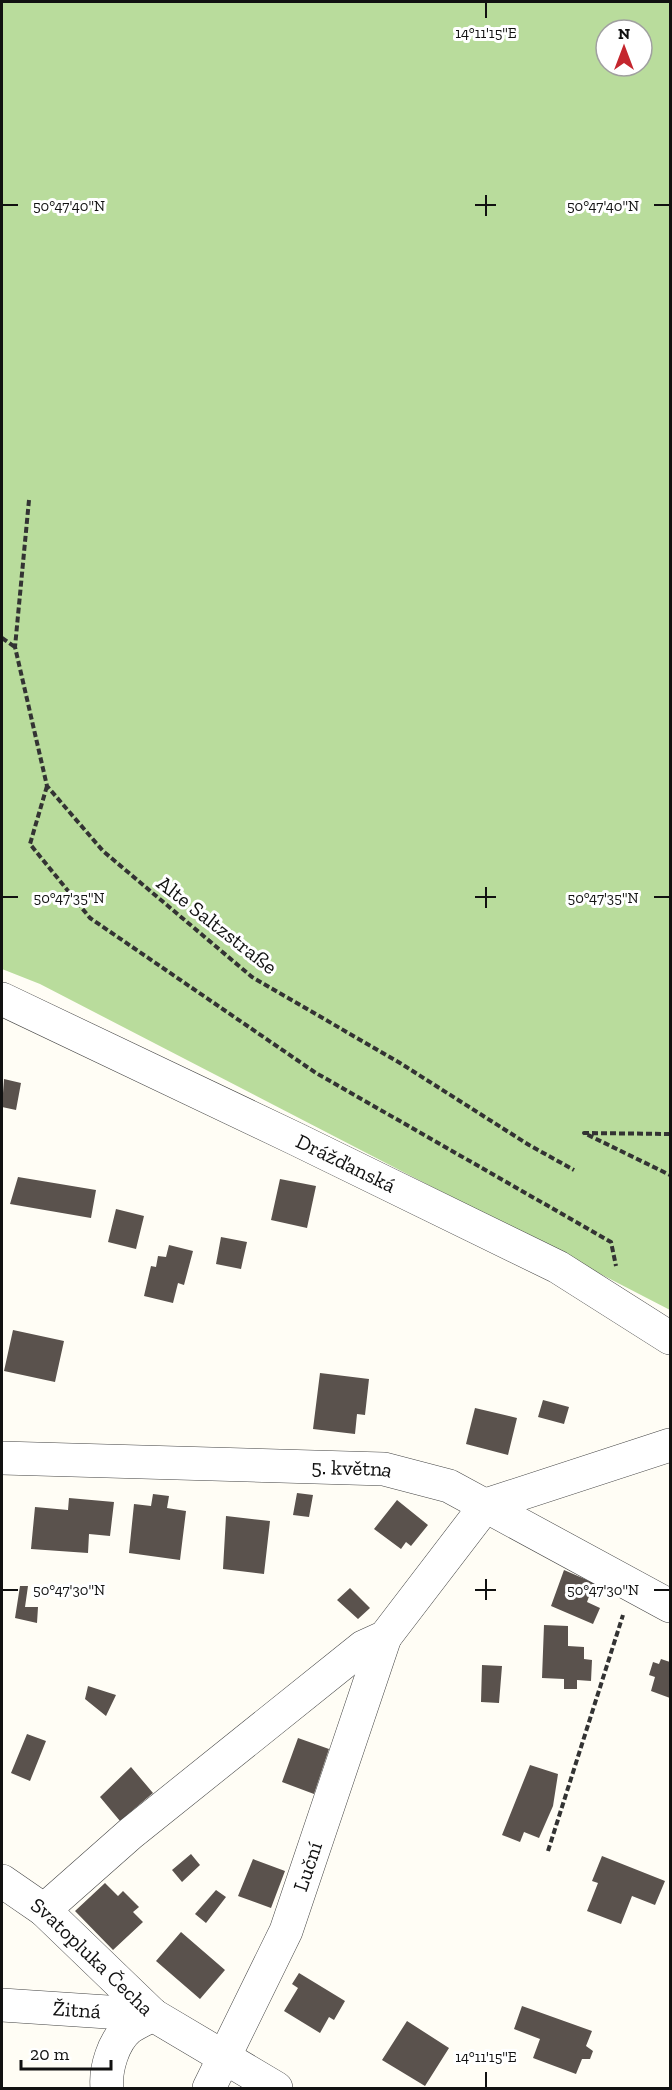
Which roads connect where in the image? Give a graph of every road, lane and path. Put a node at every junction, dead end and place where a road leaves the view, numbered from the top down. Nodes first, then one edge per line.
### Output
1 (29, 500) dead end
2 (2, 639) edge
3 (15, 647) junction
4 (47, 786) junction
5 (6, 1002) edge
6 (670, 1134) edge
7 (574, 1170) dead end
8 (670, 1175) edge
9 (611, 1242) dead end
10 (670, 1338) edge
11 (670, 1445) edge
12 (2, 1458) edge
13 (486, 1505) junction
14 (633, 1586) junction
15 (670, 1606) edge
16 (385, 1637) junction
17 (548, 1851) dead end
18 (2, 1881) edge
19 (44, 1910) junction
20 (2, 2005) edge
21 (153, 2015) junction
22 (223, 2055) junction
23 (107, 2088) edge
24 (209, 2088) edge
25 (276, 2088) edge

1 - 3 path, Alte Saltzstraße
2 - 3 path
3 - 4 path, Alte Saltzstraße
4 - 7 path, Alte Saltzstraße
4 - 9 path
5 - 10 street, Drážďanská
6 - 8 path
11 - 13 street
12 - 13 street, 5. května
13 - 14 street, 5. května
13 - 16 street
14 - 15 street, 5. května
14 - 17 path
16 - 19 street
16 - 22 street, Luční
18 - 19 street, Svatopluka Čecha
19 - 21 street, Svatopluka Čecha
20 - 21 street, Žitná
21 - 22 street, Svatopluka Čecha
21 - 23 street
22 - 24 street, Luční
22 - 25 street, Svatopluka Čecha

